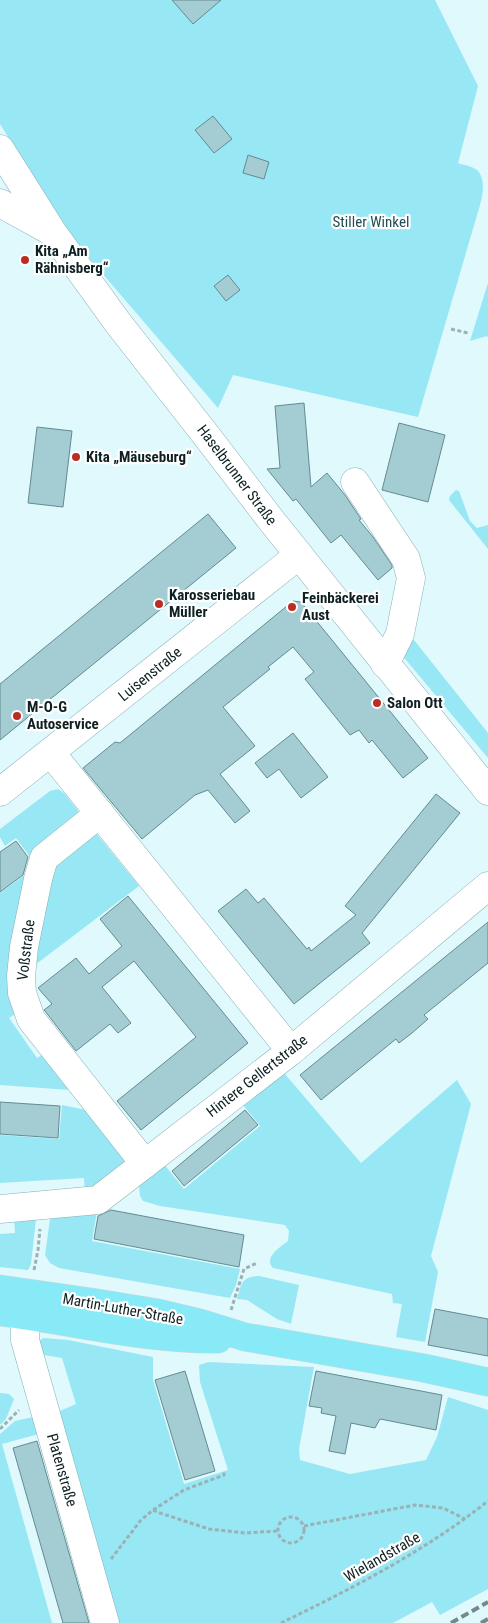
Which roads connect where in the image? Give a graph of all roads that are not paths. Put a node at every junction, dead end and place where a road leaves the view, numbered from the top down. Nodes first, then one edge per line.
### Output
1 (0, 150) edge
2 (0, 203) edge
3 (53, 232) junction
4 (355, 482) dead end
5 (299, 554) junction
6 (385, 664) junction
7 (51, 753) junction
8 (488, 791) edge
9 (0, 792) edge
10 (100, 813) junction
11 (488, 886) edge
12 (292, 1050) junction
13 (145, 1164) junction
14 (0, 1209) edge
15 (0, 1289) edge
16 (18, 1307) edge
17 (488, 1382) edge
18 (106, 1623) edge

1 - 3 street, Haselbrunner Straße
2 - 3 street
3 - 5 street, Haselbrunner Straße
4 - 6 street
5 - 6 street, Haselbrunner Straße
5 - 7 street, Luisenstraße
6 - 8 street, Haselbrunner Straße
7 - 9 street, Luisenstraße
7 - 10 street
10 - 12 street
10 - 13 street, Voßstraße
11 - 12 street, Hintere Gellertstraße
12 - 13 street, Hintere Gellertstraße
13 - 14 street, Hintere Gellertstraße
15 - 16 main road, Martin-Luther-Straße
16 - 17 main road, Martin-Luther-Straße
16 - 18 street, Platenstraße

